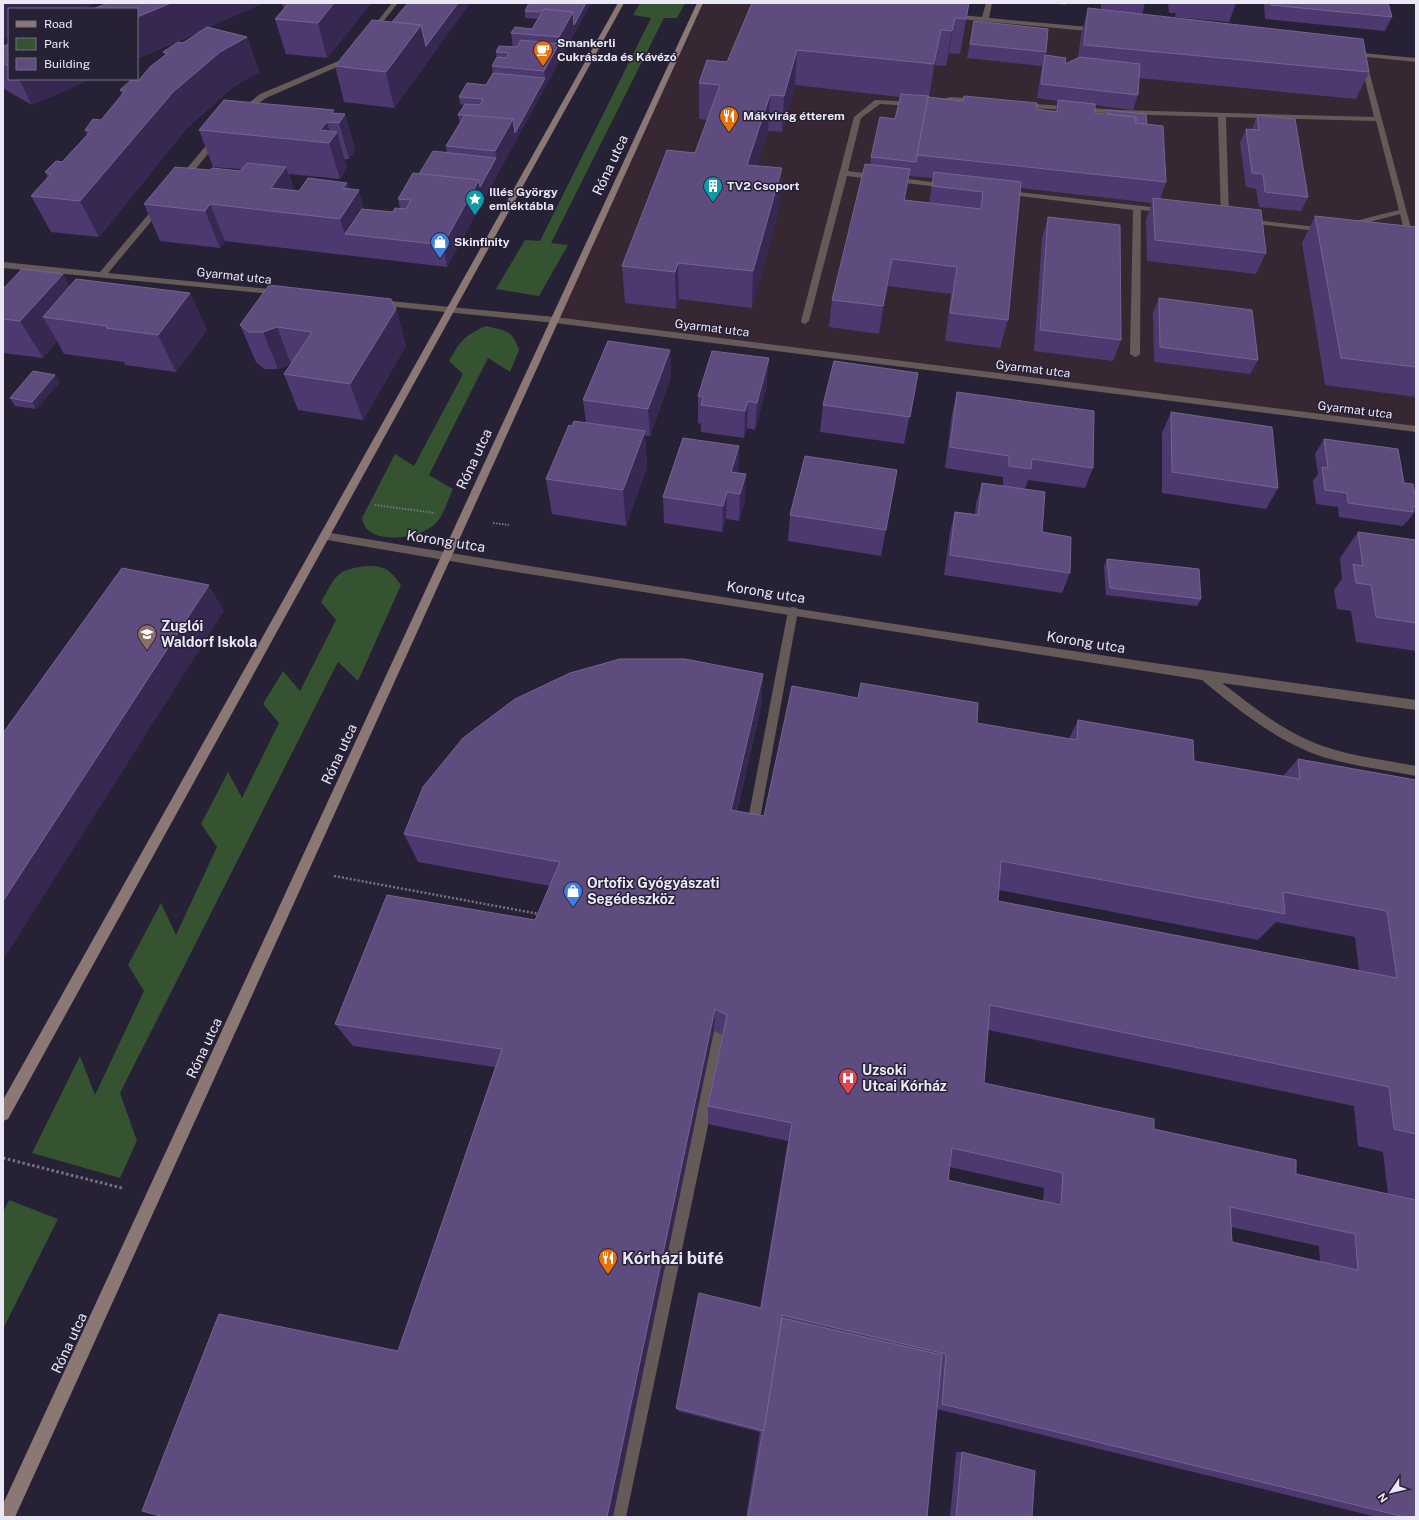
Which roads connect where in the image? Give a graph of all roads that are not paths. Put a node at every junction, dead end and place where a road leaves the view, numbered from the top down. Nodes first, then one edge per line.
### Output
1 (395, 3) edge
2 (621, 3) edge
3 (700, 3) edge
4 (989, 3) edge
5 (939, 15) edge
6 (985, 19) junction
7 (1108, 31) edge
8 (368, 37) edge
9 (1346, 53) edge
10 (354, 54) edge
11 (1362, 55) junction
12 (1416, 60) edge
13 (989, 102) edge
14 (1012, 104) edge
15 (1222, 115) junction
16 (236, 116) edge
17 (1379, 119) junction
18 (220, 135) edge
19 (844, 173) junction
20 (955, 186) edge
21 (174, 190) edge
22 (994, 191) edge
23 (164, 202) edge
24 (1137, 208) junction
25 (1403, 211) junction
26 (1174, 212) edge
27 (1345, 227) edge
28 (1330, 231) edge
29 (1416, 242) edge
30 (3, 265) edge
31 (102, 275) junction
32 (284, 294) edge
33 (372, 302) edge
34 (451, 310) junction
35 (555, 320) junction
36 (805, 321) dead end
37 (1135, 354) dead end
38 (1416, 429) edge
39 (325, 536) junction
40 (446, 557) junction
41 (793, 611) junction
42 (1204, 676) junction
43 (1416, 705) edge
44 (1416, 771) edge
45 (750, 842) edge
46 (724, 1003) edge
47 (4, 1109) edge
48 (6, 1517) edge
49 (617, 1517) edge

1 - 8 street
2 - 34 street
3 - 35 street, Róna utca
4 - 6 street
5 - 6 street
6 - 7 street
9 - 11 street
10 - 16 street
11 - 12 street
11 - 17 street
13 - 19 street
14 - 15 street
15 - 17 street
15 - 28 street
17 - 25 street
18 - 21 street
19 - 20 street
19 - 36 street
22 - 24 street
23 - 31 street
24 - 26 street
24 - 37 street
25 - 27 street
25 - 29 street
30 - 31 street, Gyarmat utca
31 - 32 street, Gyarmat utca
33 - 34 street, Gyarmat utca
34 - 35 street, Gyarmat utca
34 - 39 street
35 - 38 street, Gyarmat utca
35 - 40 street, Róna utca
39 - 40 street, Korong utca
39 - 47 street
40 - 41 street, Korong utca
40 - 48 street, Róna utca
41 - 42 street, Korong utca
41 - 45 street
42 - 43 street, Korong utca
42 - 44 street, Korong utca
46 - 49 street

